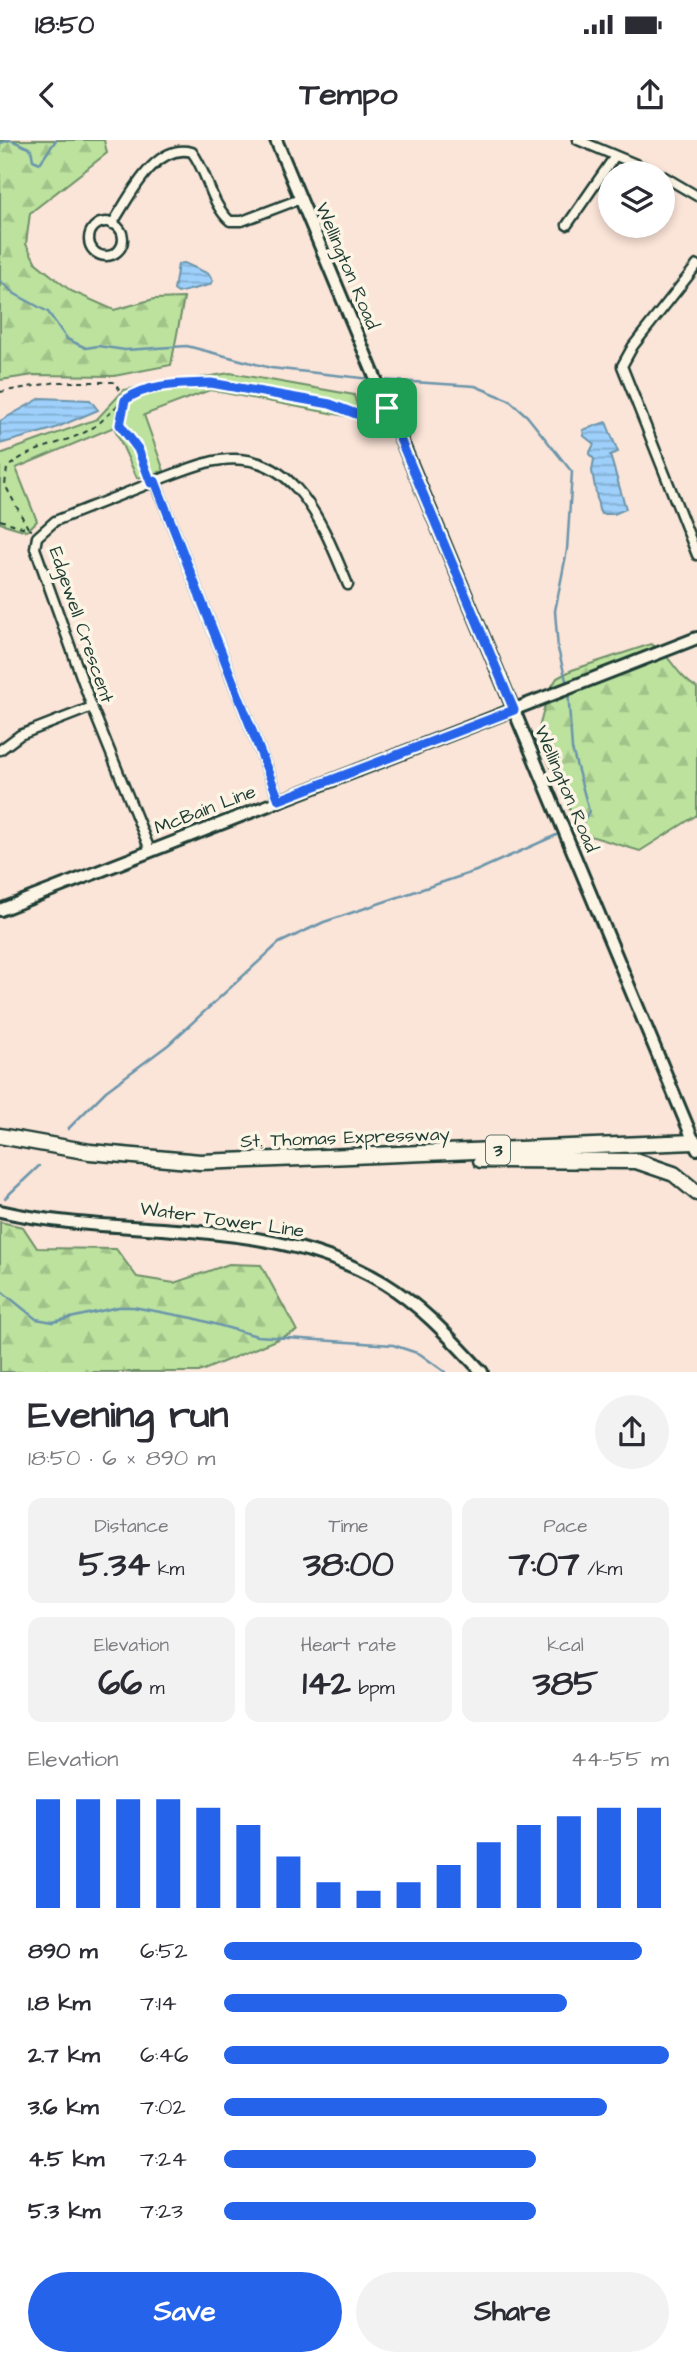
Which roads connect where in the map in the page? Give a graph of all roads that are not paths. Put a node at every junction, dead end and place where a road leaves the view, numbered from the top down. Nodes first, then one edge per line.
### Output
1 (276, 140) edge
2 (578, 140) edge
3 (615, 156) junction
4 (627, 161) edge
5 (675, 183) edge
6 (697, 196) edge
7 (300, 198) junction
8 (113, 224) junction
9 (567, 225) dead end
10 (697, 265) edge
11 (153, 482) junction
12 (694, 538) edge
13 (697, 555) edge
14 (348, 585) dead end
15 (697, 638) edge
16 (92, 707) junction
17 (514, 710) junction
18 (0, 750) edge
19 (279, 800) junction
20 (150, 850) junction
21 (0, 910) edge
22 (0, 1136) edge
23 (695, 1145) edge
24 (301, 1159) junction
25 (697, 1193) edge
26 (0, 1211) edge
27 (482, 1372) edge

1 - 7 street, Wellington Road
2 - 3 street
3 - 4 street
3 - 9 street
5 - 6 street
7 - 8 street
7 - 17 street, Wellington Road
8 - 8 street
10 - 12 street
11 - 14 street, Edgewell Crescent
11 - 16 street, Edgewell Crescent
11 - 19 street
12 - 13 street
15 - 17 street, McBain Line
16 - 18 street
16 - 20 street, Edgewell Crescent
17 - 19 street, McBain Line
17 - 23 street, Wellington Road
19 - 20 street, McBain Line
20 - 21 street, McBain Line
22 - 24 highway, St. Thomas Expressway / 3
23 - 24 highway, St. Thomas Expressway / 3
24 - 25 highway
26 - 27 street, Water Tower Line

